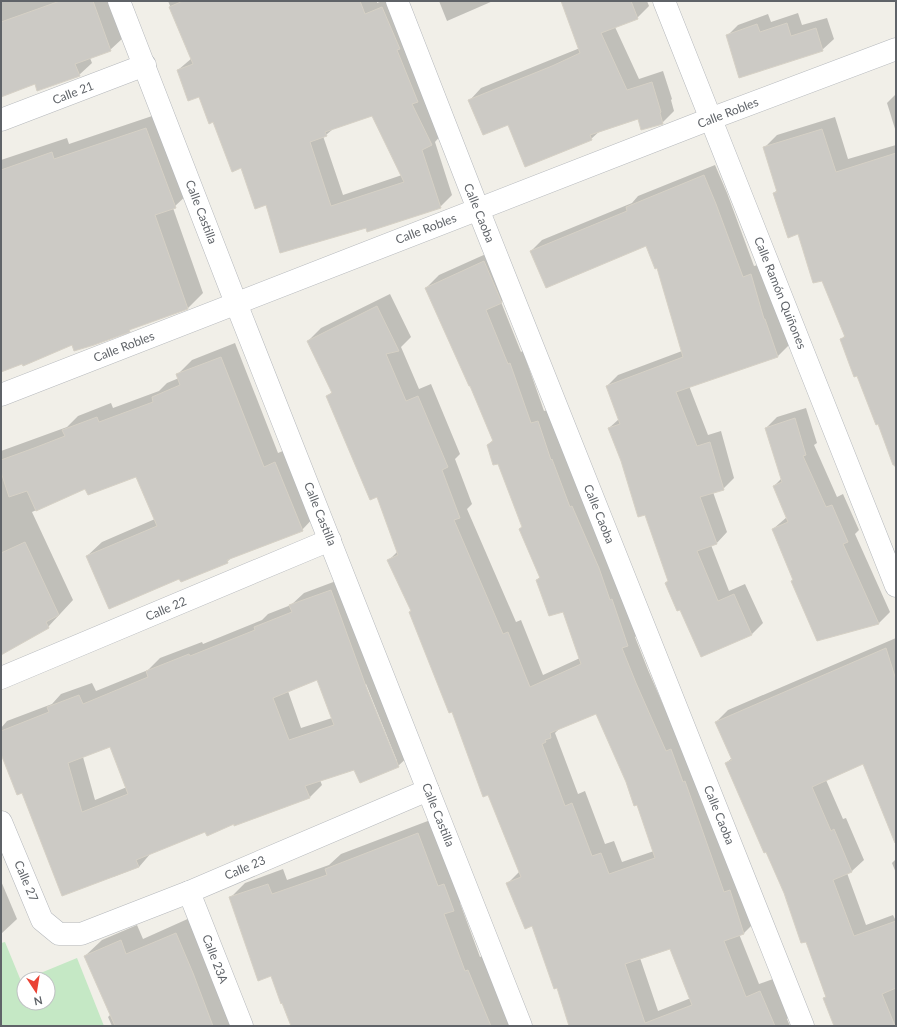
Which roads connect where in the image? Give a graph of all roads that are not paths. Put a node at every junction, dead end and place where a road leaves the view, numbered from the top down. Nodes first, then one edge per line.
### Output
1 (119, 1) edge
2 (397, 1) edge
3 (664, 1) edge
4 (896, 49) edge
5 (145, 65) junction
6 (710, 119) junction
7 (1, 120) edge
8 (478, 209) junction
9 (236, 303) junction
10 (1, 395) edge
11 (330, 540) junction
12 (896, 586) edge
13 (1, 678) edge
14 (428, 790) junction
15 (1, 822) edge
16 (189, 892) junction
17 (59, 934) joint
18 (242, 1026) edge
19 (521, 1026) edge
20 (803, 1026) edge

1 - 5 street, Calle Castilla
2 - 8 street, Calle Caoba
3 - 6 street, Calle Ramón Quiñones
4 - 6 street, Calle Robles
5 - 7 street, Calle 21
5 - 9 street, Calle Castilla
6 - 8 street, Calle Robles
6 - 12 street, Calle Ramón Quiñones
8 - 9 street, Calle Robles
8 - 20 street, Calle Caoba
9 - 10 street, Calle Robles
9 - 11 street, Calle Castilla
11 - 13 street, Calle 22
11 - 14 street, Calle Castilla
14 - 16 street, Calle 23
14 - 19 street, Calle Castilla
15 - 17 street, Calle 27
16 - 17 street, Calle 23
16 - 18 street, Calle 23A

